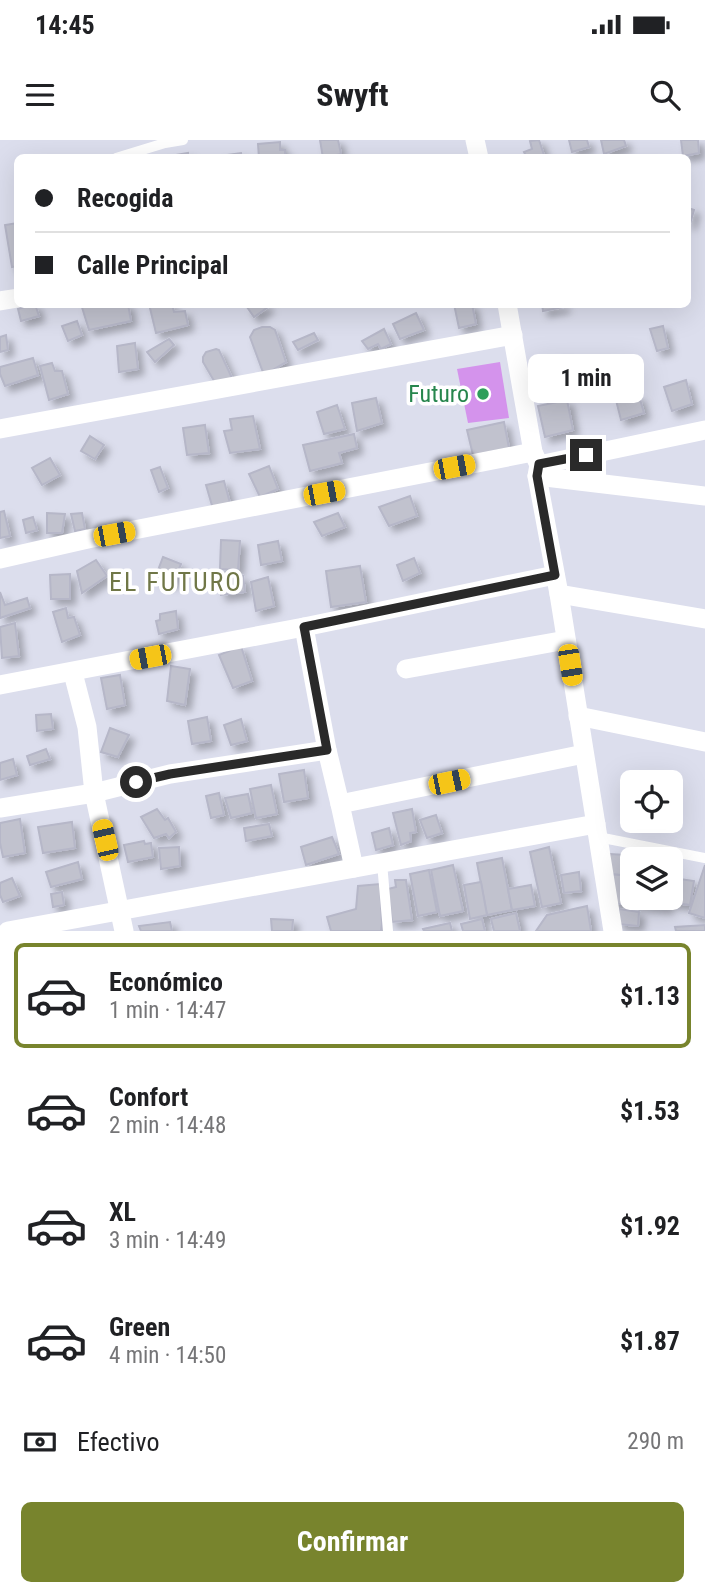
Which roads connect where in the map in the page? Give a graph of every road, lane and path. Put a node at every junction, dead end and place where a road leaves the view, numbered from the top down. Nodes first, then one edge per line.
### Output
1 (183, 140) edge
2 (128, 154) edge
3 (508, 308) edge
4 (513, 335) junction
5 (0, 429) edge
6 (705, 430) edge
7 (536, 464) junction
8 (705, 496) edge
9 (0, 559) edge
10 (557, 584) junction
11 (705, 620) edge
12 (304, 627) junction
13 (566, 640) junction
14 (406, 669) dead end
15 (73, 673) junction
16 (0, 685) edge
17 (578, 716) junction
18 (705, 742) edge
19 (327, 750) junction
20 (584, 754) junction
21 (94, 793) junction
22 (340, 804) junction
23 (0, 808) edge
24 (597, 831) junction
25 (705, 858) edge
26 (382, 863) junction
27 (354, 868) junction
28 (121, 911) junction
29 (8, 931) edge
30 (124, 931) edge
31 (388, 931) edge
32 (613, 931) edge

1 - 2 lane
3 - 4 street
4 - 5 street
4 - 7 street
6 - 7 street
7 - 8 street
7 - 9 street
7 - 10 street
10 - 11 street
10 - 12 street
10 - 13 street
12 - 15 street
12 - 19 street
13 - 14 street
13 - 17 street
15 - 16 street
15 - 21 street
17 - 18 street
17 - 20 street
19 - 21 street
19 - 22 street
20 - 22 street
20 - 24 street
21 - 23 street
21 - 28 street
22 - 27 street
24 - 25 lane
24 - 26 street
24 - 32 street
26 - 27 street
26 - 31 lane
27 - 28 street
28 - 29 street
28 - 30 street

